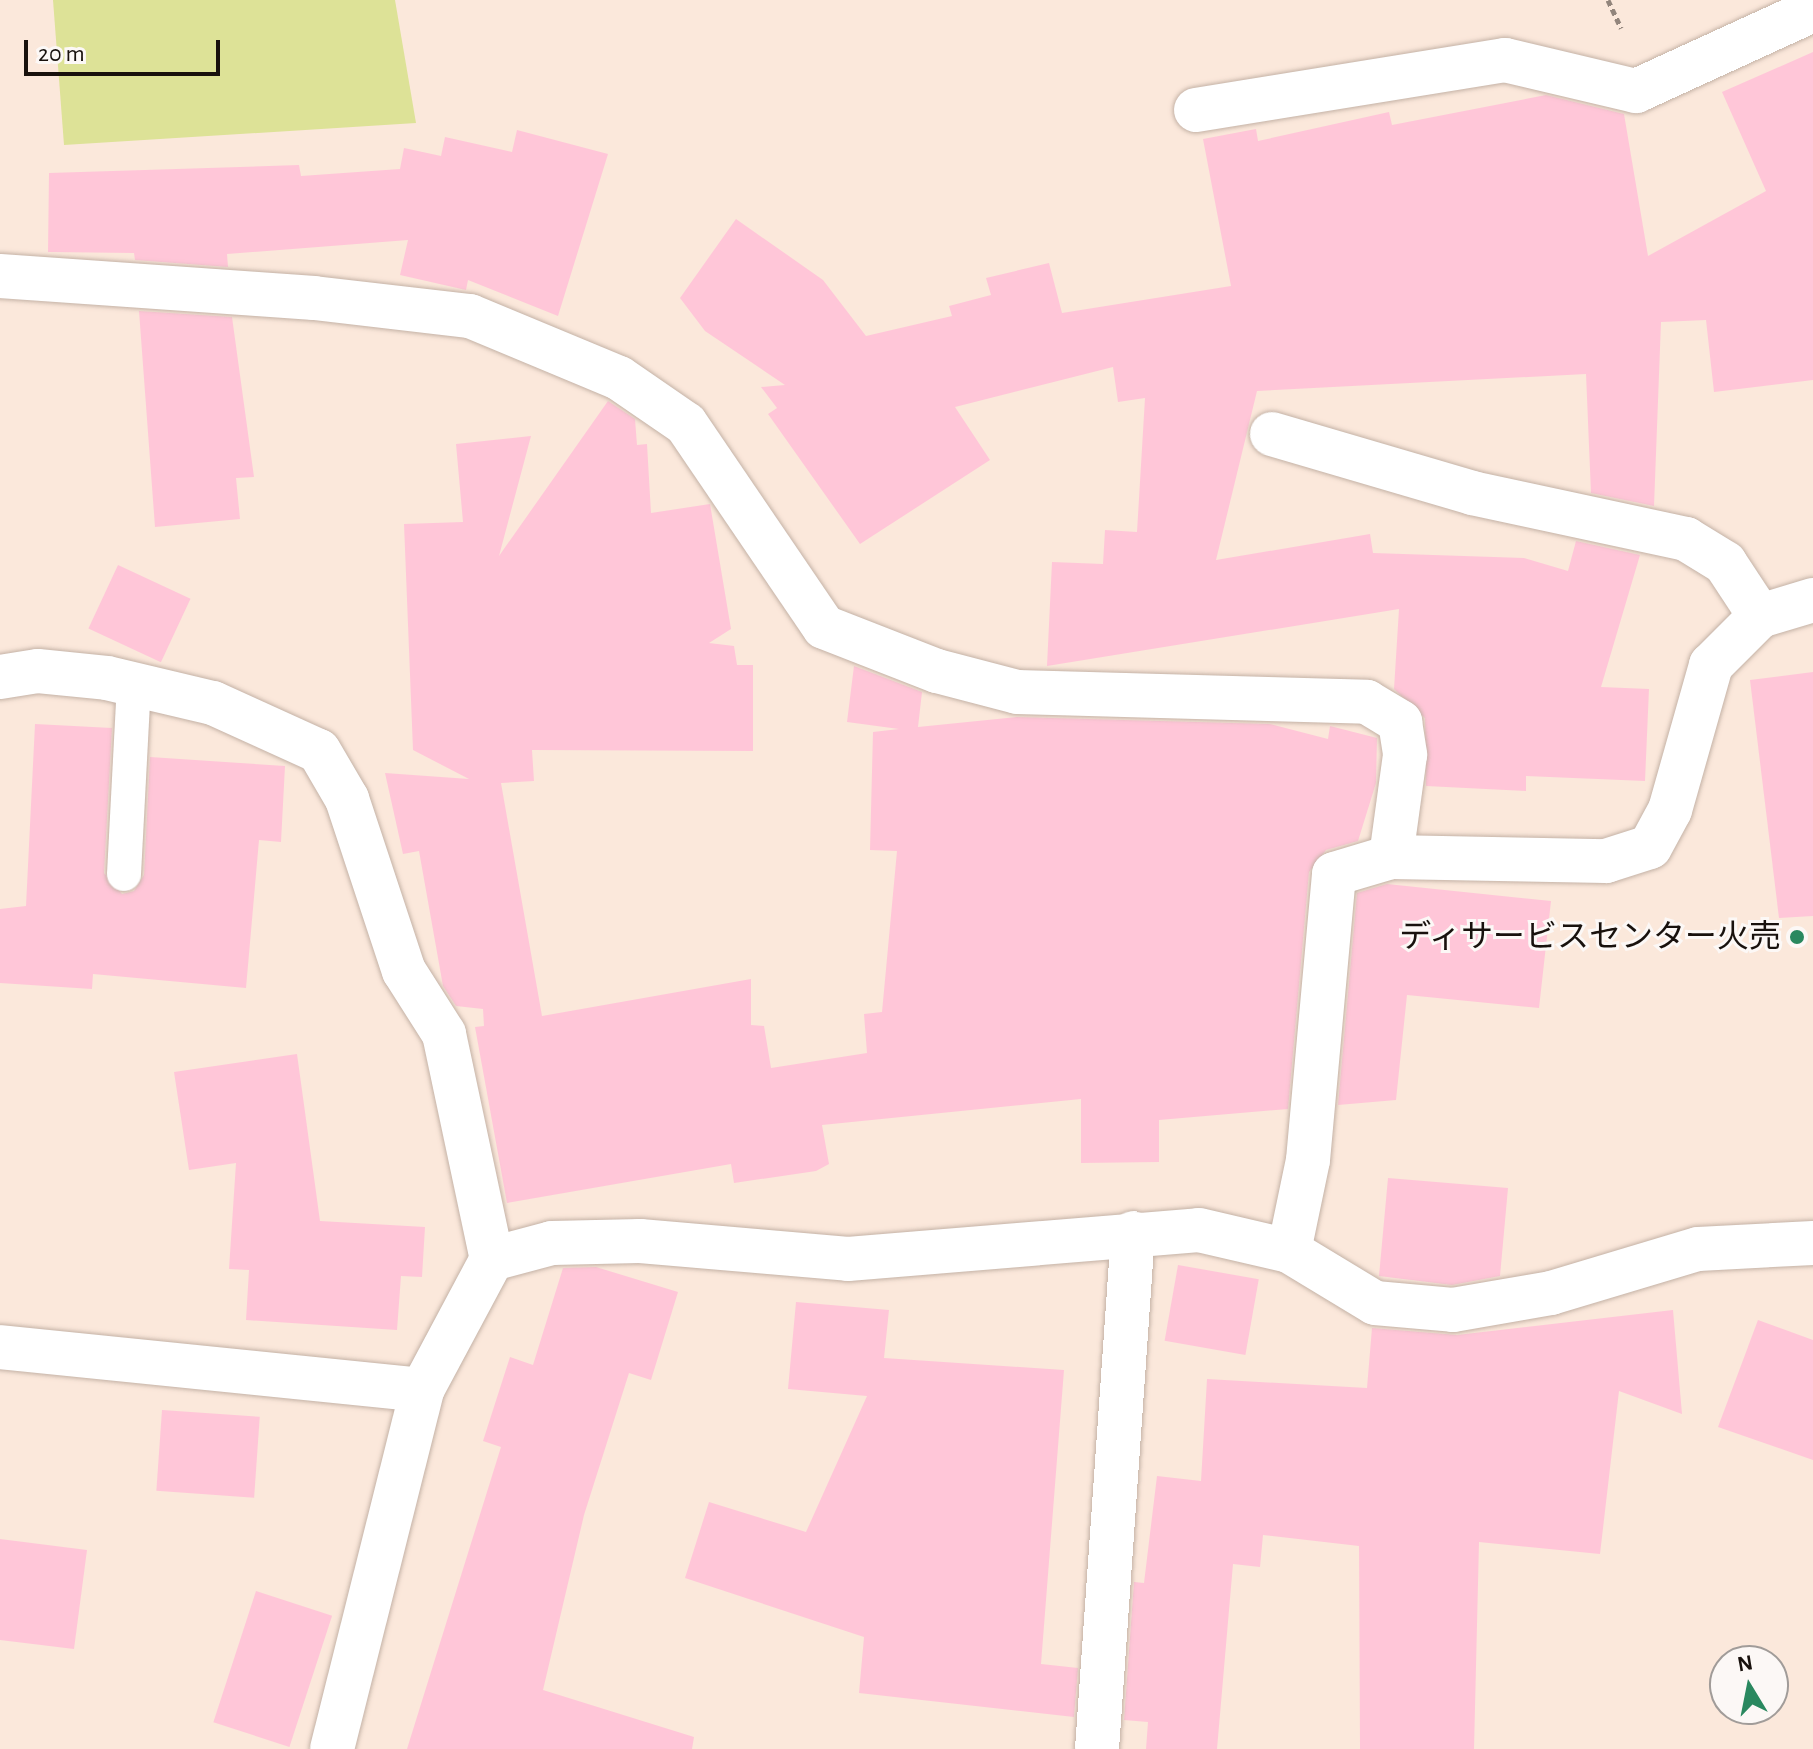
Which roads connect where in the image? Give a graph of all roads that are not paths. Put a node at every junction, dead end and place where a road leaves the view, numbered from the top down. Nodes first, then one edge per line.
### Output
1 (1813, 10) edge
2 (1196, 110) dead end
3 (0, 276) edge
4 (1272, 434) dead end
5 (1813, 600) edge
6 (1760, 616) junction
7 (0, 677) edge
8 (134, 685) junction
9 (1391, 857) junction
10 (124, 874) dead end
11 (1133, 1233) junction
12 (1813, 1243) edge
13 (1289, 1251) junction
14 (492, 1259) junction
15 (0, 1347) edge
16 (422, 1390) junction
17 (332, 1749) edge
18 (1097, 1749) edge

1 - 2 street
3 - 9 street
4 - 6 street
5 - 6 street
6 - 9 street
7 - 8 street
8 - 10 lane
8 - 14 street
9 - 13 street
11 - 13 street
11 - 14 street
11 - 18 street
12 - 13 street
14 - 16 street
15 - 16 street
16 - 17 street

